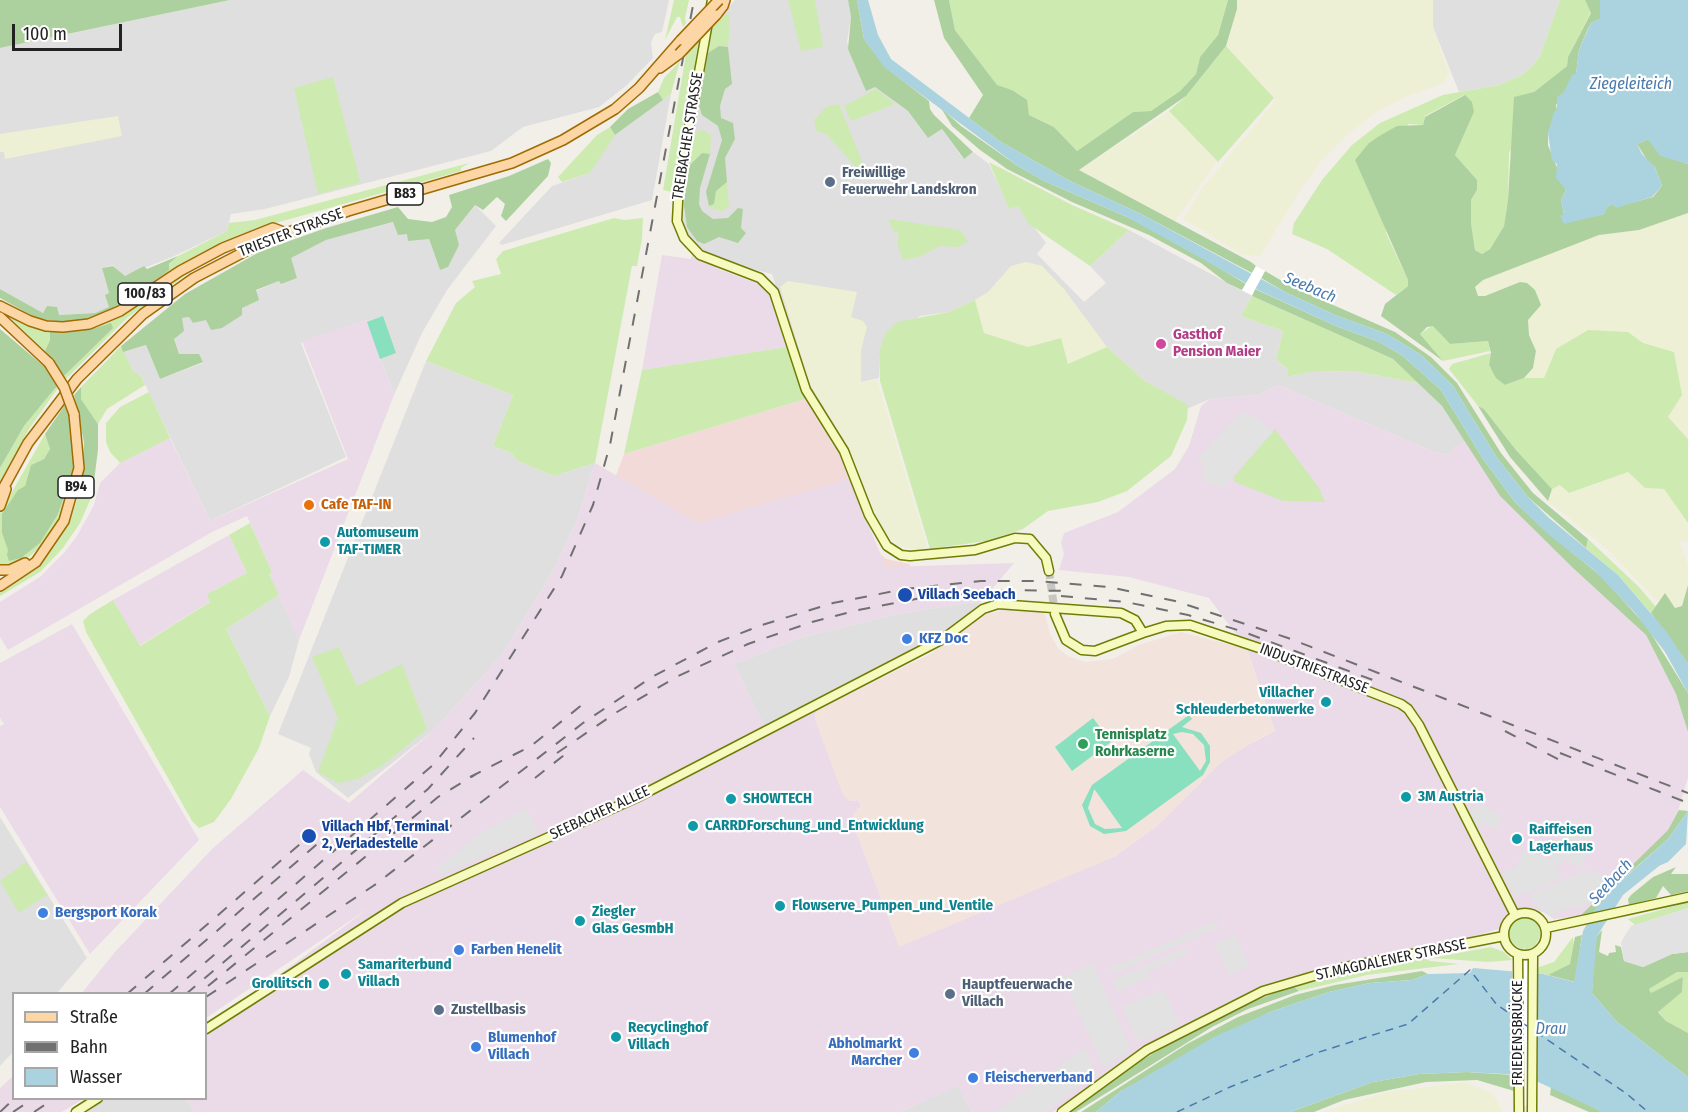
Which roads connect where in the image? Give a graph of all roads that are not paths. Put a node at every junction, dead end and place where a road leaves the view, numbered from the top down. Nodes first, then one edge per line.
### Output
1 (712, 0) edge
2 (719, 0) edge
3 (725, 0) edge
4 (653, 73) junction
5 (286, 233) junction
6 (0, 306) edge
7 (0, 317) edge
8 (10, 475) junction
9 (0, 494) edge
10 (0, 506) edge
11 (42, 552) junction
12 (0, 570) edge
13 (1049, 571) tunnel mouth
14 (0, 586) edge
15 (1056, 614) tunnel mouth
16 (1143, 633) junction
17 (1688, 897) edge
18 (1515, 915) junction
19 (1546, 928) junction
20 (1504, 936) junction
21 (1518, 957) junction
22 (1533, 957) junction
23 (207, 1028) edge
24 (95, 1100) edge
25 (1519, 1109) edge
26 (1532, 1109) edge
27 (76, 1112) edge
28 (1062, 1112) edge

1 - 13 street, TREIBACHER STRASSE
2 - 4 main road, TRIESTER STRASSE / B83, bridge
3 - 4 main road, TRIESTER STRASSE / B83, bridge
4 - 5 main road, TRIESTER STRASSE / B83
5 - 6 main road, 100/83
5 - 8 main road, TRIESTER STRASSE / B83
7 - 11 main road, B94, bridge
8 - 9 main road, TRIESTER STRASSE / B83
8 - 10 main road
11 - 12 main road
11 - 14 main road
15 - 16 street
16 - 18 street, INDUSTRIESTRASSE
16 - 23 street, SEEBACHER ALLEE
17 - 19 street
18 - 19 street
18 - 20 street
19 - 22 street
20 - 21 street
20 - 28 street, ST.MAGDALENER STRASSE
21 - 22 street
21 - 25 street, FRIEDENSBRÜCKE
22 - 26 street, FRIEDENSBRÜCKE
24 - 27 street

